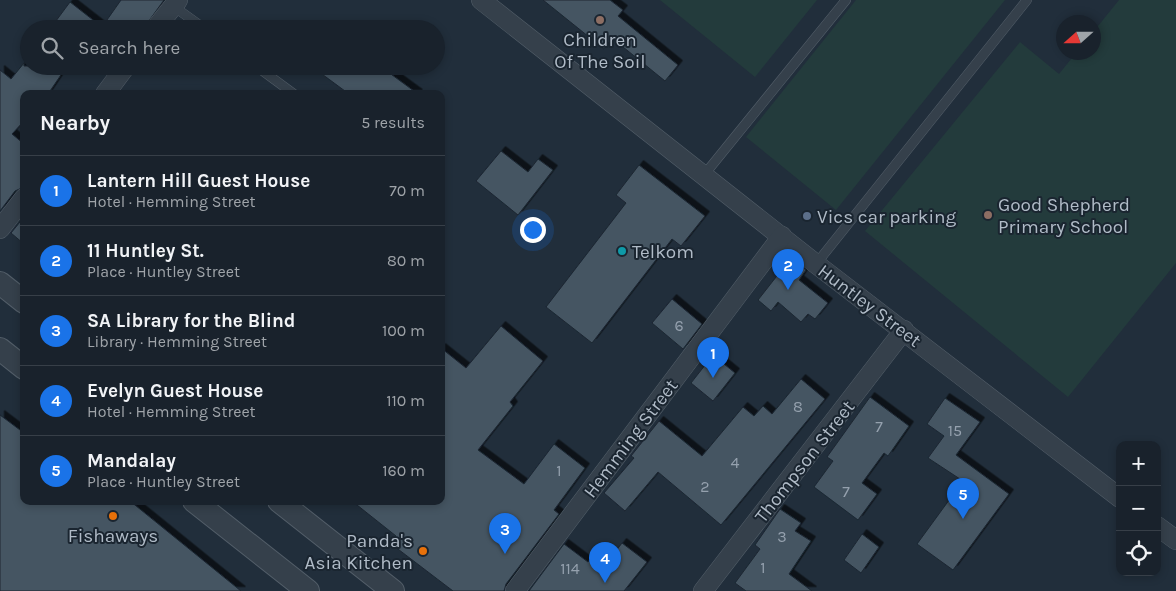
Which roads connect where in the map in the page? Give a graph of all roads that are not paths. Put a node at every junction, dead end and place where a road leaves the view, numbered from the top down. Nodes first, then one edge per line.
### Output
1 (481, 0) edge
2 (846, 0) edge
3 (1027, 0) edge
4 (175, 3) edge
5 (162, 20) edge
6 (195, 20) edge
7 (119, 75) edge
8 (268, 75) edge
9 (108, 90) edge
10 (289, 90) edge
11 (704, 175) junction
12 (20, 203) edge
13 (0, 229) edge
14 (782, 236) junction
15 (816, 264) junction
16 (0, 283) edge
17 (20, 299) edge
18 (904, 330) junction
19 (0, 349) edge
20 (20, 365) edge
21 (1116, 495) edge
22 (199, 505) edge
23 (284, 505) edge
24 (1161, 529) edge
25 (1176, 540) edge
26 (308, 591) edge
27 (393, 591) edge
28 (515, 591) edge
29 (703, 591) edge

1 - 11 street, Huntley Street
2 - 11 lane
3 - 15 lane
4 - 5 street
4 - 6 lane
7 - 9 street
8 - 10 lane
11 - 14 street, Huntley Street
12 - 13 street
14 - 15 street, Huntley Street
14 - 28 street, Hemming Street
15 - 18 street, Huntley Street
16 - 17 street
18 - 21 street, Huntley Street
18 - 29 street, Thompson Street
19 - 20 street
22 - 26 street
23 - 27 street
24 - 25 street

